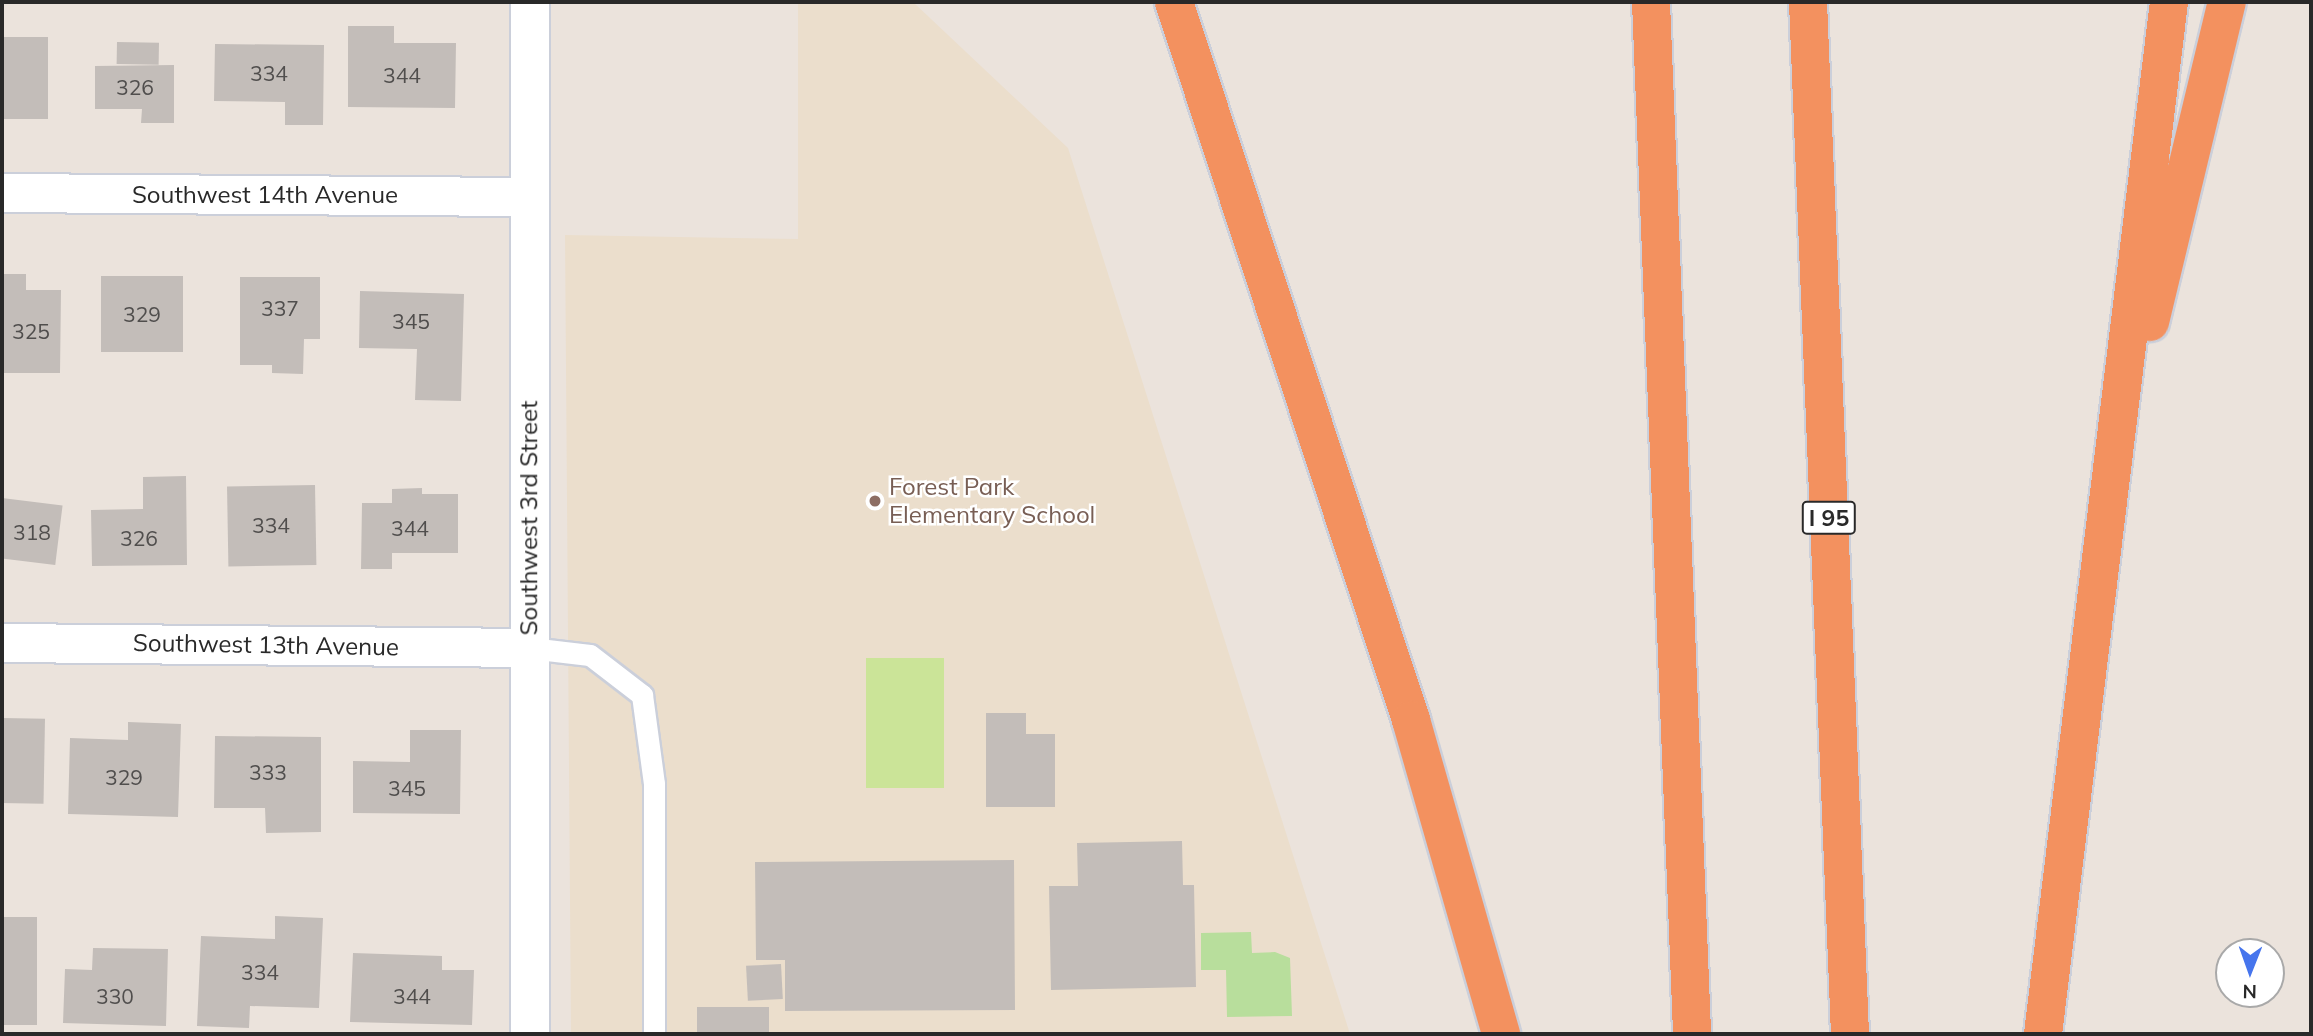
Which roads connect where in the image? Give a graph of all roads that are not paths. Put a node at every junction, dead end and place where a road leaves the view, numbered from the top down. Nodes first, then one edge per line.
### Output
1 (530, 2) edge
2 (1157, 2) edge
3 (1174, 2) edge
4 (1651, 2) edge
5 (1808, 2) edge
6 (2169, 2) edge
7 (2227, 2) edge
8 (1186, 40) junction
9 (2, 193) edge
10 (528, 197) junction
11 (2110, 476) junction
12 (2, 643) edge
13 (530, 648) junction
14 (530, 1034) edge
15 (654, 1034) edge
16 (1501, 1034) edge
17 (1692, 1034) edge
18 (1850, 1034) edge
19 (2043, 1034) edge

1 - 10 street, Southwest 3rd Street
2 - 8 highway
3 - 8 highway
4 - 17 highway
5 - 18 highway, I 95
6 - 11 highway
7 - 11 highway
8 - 16 highway
9 - 10 street, Southwest 14th Avenue
10 - 13 street, Southwest 3rd Street
11 - 19 highway
12 - 13 street, Southwest 13th Avenue
13 - 14 street, Southwest 3rd Street
13 - 15 lane

